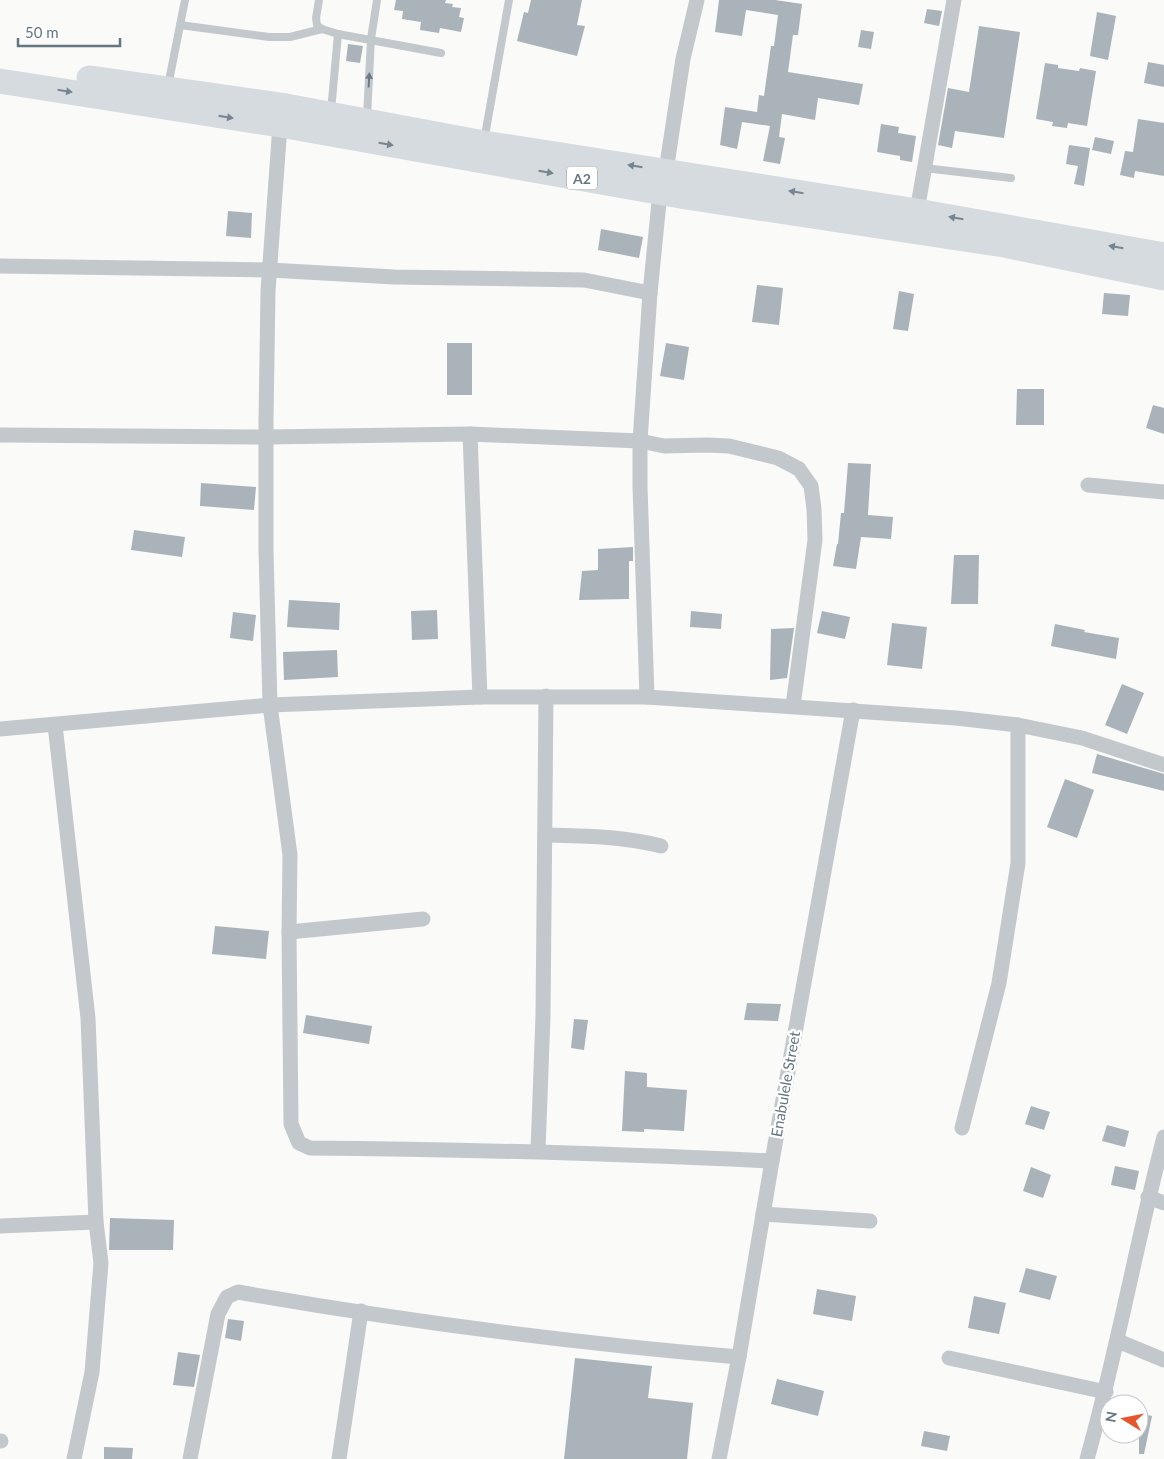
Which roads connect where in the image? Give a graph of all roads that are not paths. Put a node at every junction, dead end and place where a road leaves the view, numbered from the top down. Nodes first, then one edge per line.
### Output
1 (184, 0) edge
2 (319, 0) edge
3 (377, 0) edge
4 (509, 0) edge
5 (697, 0) edge
6 (954, 0) edge
7 (180, 25) junction
8 (322, 29) junction
9 (338, 34) junction
10 (371, 39) junction
11 (441, 52) dead end
12 (0, 65) edge
13 (0, 81) edge
14 (168, 89) junction
15 (331, 114) junction
16 (366, 121) junction
17 (280, 125) junction
18 (484, 143) junction
19 (924, 168) junction
20 (1011, 178) dead end
21 (663, 181) junction
22 (917, 212) junction
23 (1164, 255) edge
24 (0, 266) edge
25 (270, 270) junction
26 (1164, 278) edge
27 (650, 293) junction
28 (470, 434) junction
29 (0, 435) edge
30 (266, 437) junction
31 (640, 441) junction
32 (1088, 485) dead end
33 (1164, 492) edge
34 (546, 696) junction
35 (480, 697) junction
36 (647, 697) junction
37 (270, 705) junction
38 (793, 706) junction
39 (853, 710) junction
40 (55, 725) junction
41 (1018, 726) junction
42 (0, 729) edge
43 (1164, 765) edge
44 (545, 835) junction
45 (661, 846) dead end
46 (423, 919) dead end
47 (289, 932) junction
48 (962, 1128) dead end
49 (1164, 1137) edge
50 (538, 1151) junction
51 (772, 1161) junction
52 (1148, 1197) junction
53 (1164, 1203) edge
54 (763, 1214) junction
55 (870, 1221) dead end
56 (96, 1222) junction
57 (0, 1226) edge
58 (361, 1311) junction
59 (1118, 1341) junction
60 (739, 1357) junction
61 (949, 1358) dead end
62 (1164, 1360) edge
63 (1106, 1392) junction
64 (74, 1459) edge
65 (190, 1459) edge
66 (339, 1459) edge
67 (720, 1459) edge
68 (1087, 1459) edge

1 - 7 lane
2 - 8 lane
3 - 10 lane
4 - 18 lane
5 - 21 street
6 - 19 street
7 - 8 lane
7 - 14 lane
8 - 9 lane
9 - 10 lane
9 - 15 lane
10 - 11 lane
16 -> 10 lane
12 - 14 highway, A2
13 -> 17 highway, A2
14 - 15 highway, A2
15 - 16 highway, A2
16 - 18 highway, A2
17 -> 21 highway, A2
17 - 25 street
21 -> 18 highway, A2
19 - 20 lane
19 - 22 street
22 -> 21 highway, A2
21 - 26 highway, A2
21 - 27 street
23 -> 22 highway, A2
24 - 25 street
25 - 27 street
25 - 30 street
27 - 31 street
28 - 30 street
28 - 31 street
28 - 35 street
29 - 30 street
30 - 37 street
31 - 36 street
31 - 38 street
32 - 33 street
34 - 35 street
34 - 36 street
34 - 44 street
35 - 37 street
36 - 38 street
37 - 40 street
37 - 47 street
38 - 39 street
39 - 41 street
39 - 51 street, Enabulele Street
40 - 42 street
40 - 56 street
41 - 43 street
41 - 48 street
44 - 45 street
44 - 50 street
46 - 47 street
47 - 50 street
49 - 52 street
50 - 51 street
51 - 54 street, Enabulele Street
52 - 53 street
52 - 59 street
54 - 55 street
54 - 60 street, Enabulele Street
56 - 57 street
56 - 64 street
58 - 60 street
58 - 65 street
58 - 66 street
59 - 62 street
59 - 63 street
60 - 67 street, Enabulele Street
61 - 63 street
63 - 68 street

